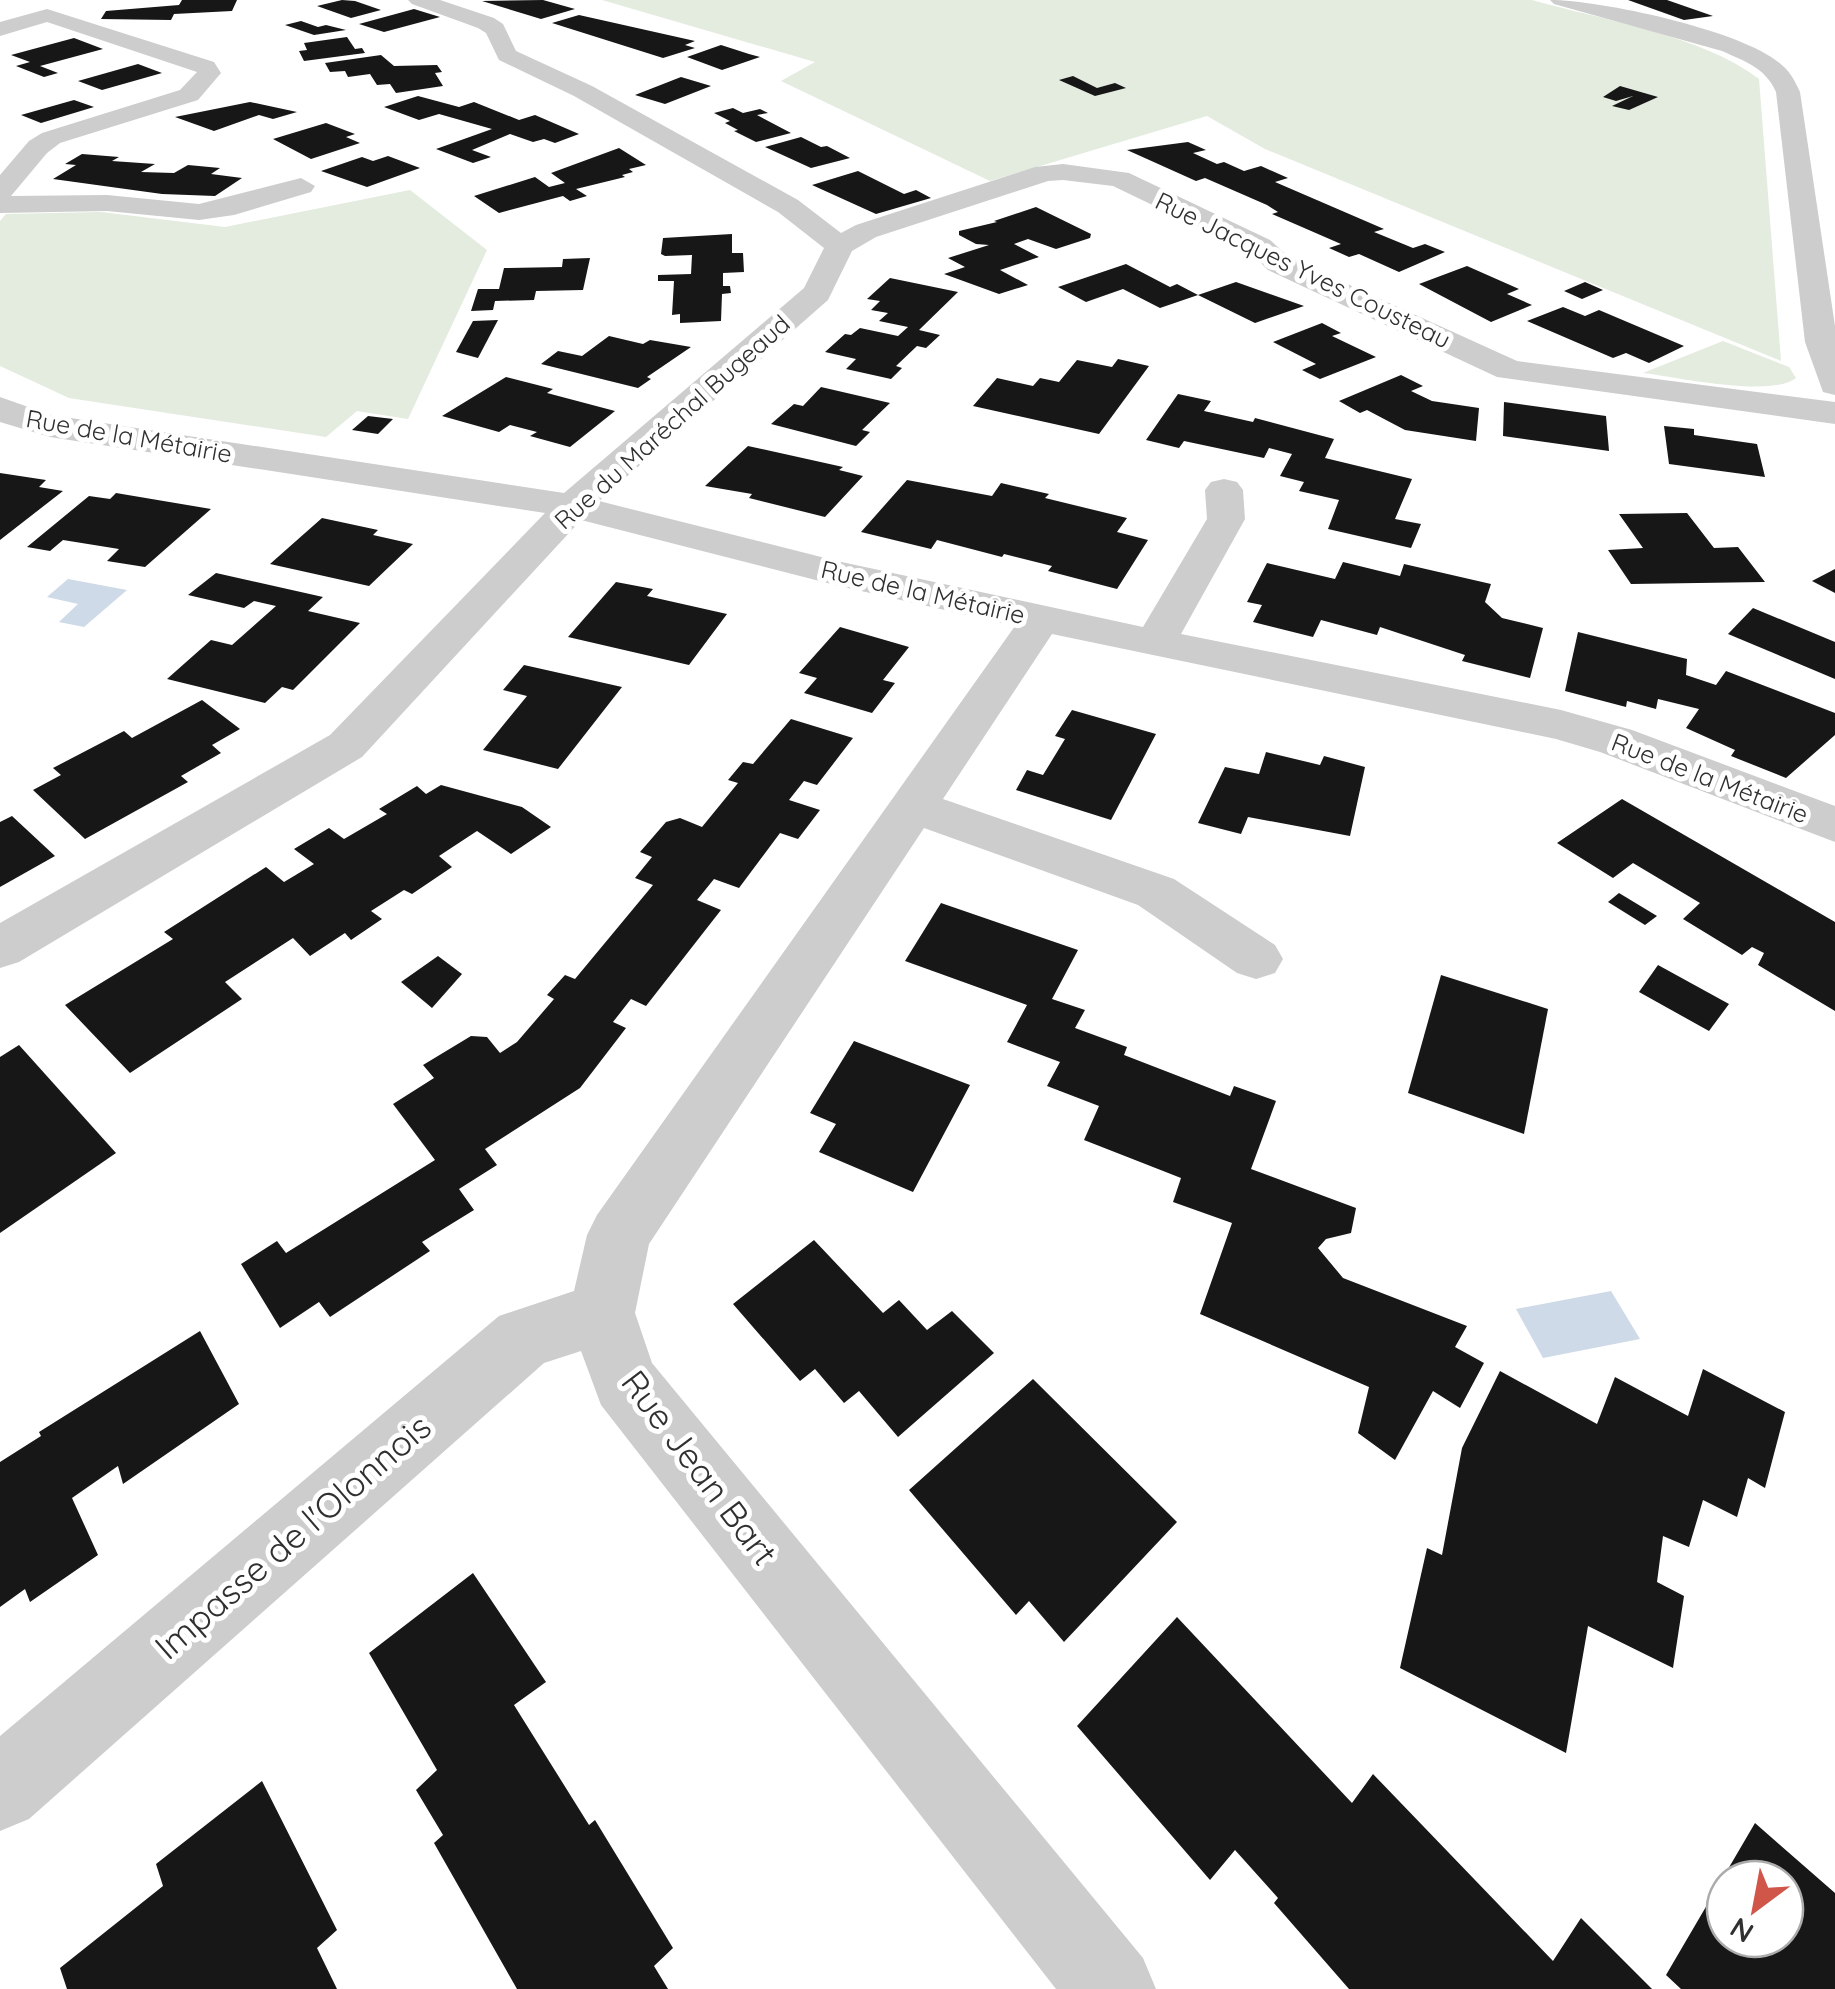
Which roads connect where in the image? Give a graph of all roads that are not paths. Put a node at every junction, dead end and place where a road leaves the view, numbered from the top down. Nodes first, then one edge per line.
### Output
1 (419, 0) edge
2 (1561, 0) edge
3 (93, 4) dead end
4 (47, 15) junction
5 (0, 30) edge
6 (300, 186) dead end
7 (0, 192) edge
8 (0, 205) edge
9 (840, 246) junction
10 (1835, 384) edge
11 (0, 407) edge
12 (1835, 413) edge
13 (1224, 490) dead end
14 (573, 506) junction
15 (1042, 618) junction
16 (1156, 642) junction
17 (914, 807) junction
18 (1835, 825) edge
19 (0, 948) edge
20 (1256, 959) dead end
21 (602, 1313) junction
22 (0, 1790) edge
23 (1112, 1989) edge

1 - 9 street
2 - 10 street
3 - 4 street
4 - 5 street
4 - 7 street
6 - 8 street
9 - 12 street, Rue Jacques Yves Cousteau
9 - 14 street, Rue du Maréchal Bugeaud
11 - 14 street, Rue de la Métairie
13 - 16 street
14 - 15 street, Rue de la Métairie
14 - 19 street, Rue du Maréchal Bugeaud
15 - 16 street, Rue de la Métairie
15 - 17 street
16 - 18 street, Rue de la Métairie
17 - 20 street
17 - 21 street
21 - 22 street, Impasse de l'Olonnois
21 - 23 street, Rue Jean Bart

